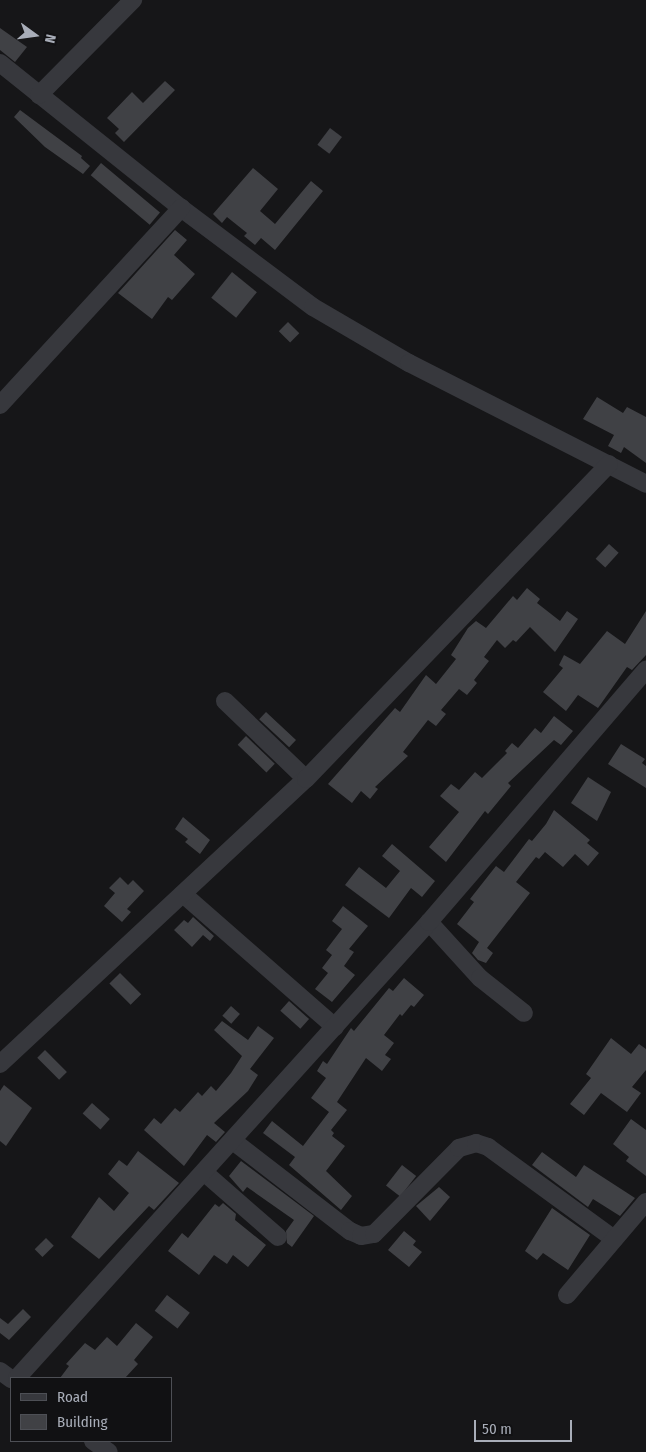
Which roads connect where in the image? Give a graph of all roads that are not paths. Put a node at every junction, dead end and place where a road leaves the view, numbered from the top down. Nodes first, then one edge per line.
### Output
1 (133, 0) edge
2 (0, 63) edge
3 (39, 95) junction
4 (181, 208) junction
5 (0, 405) edge
6 (608, 464) junction
7 (646, 484) edge
8 (646, 670) edge
9 (225, 701) dead end
10 (306, 779) junction
11 (183, 894) junction
12 (429, 922) junction
13 (524, 1012) dead end
14 (335, 1027) junction
15 (0, 1064) edge
16 (234, 1141) junction
17 (205, 1173) junction
18 (646, 1202) edge
19 (278, 1236) dead end
20 (614, 1239) junction
21 (567, 1295) dead end
22 (18, 1377) edge
23 (94, 1442) edge
24 (108, 1452) edge

1 - 3 street
2 - 3 street
3 - 4 street
4 - 5 street
4 - 6 street
6 - 7 street
6 - 10 street
8 - 12 street
9 - 10 street
10 - 11 street
11 - 14 street
11 - 15 street
12 - 13 street
12 - 14 street
14 - 16 street
16 - 17 street
16 - 20 street
17 - 19 street
17 - 22 street
18 - 20 street
20 - 21 street
23 - 24 street

